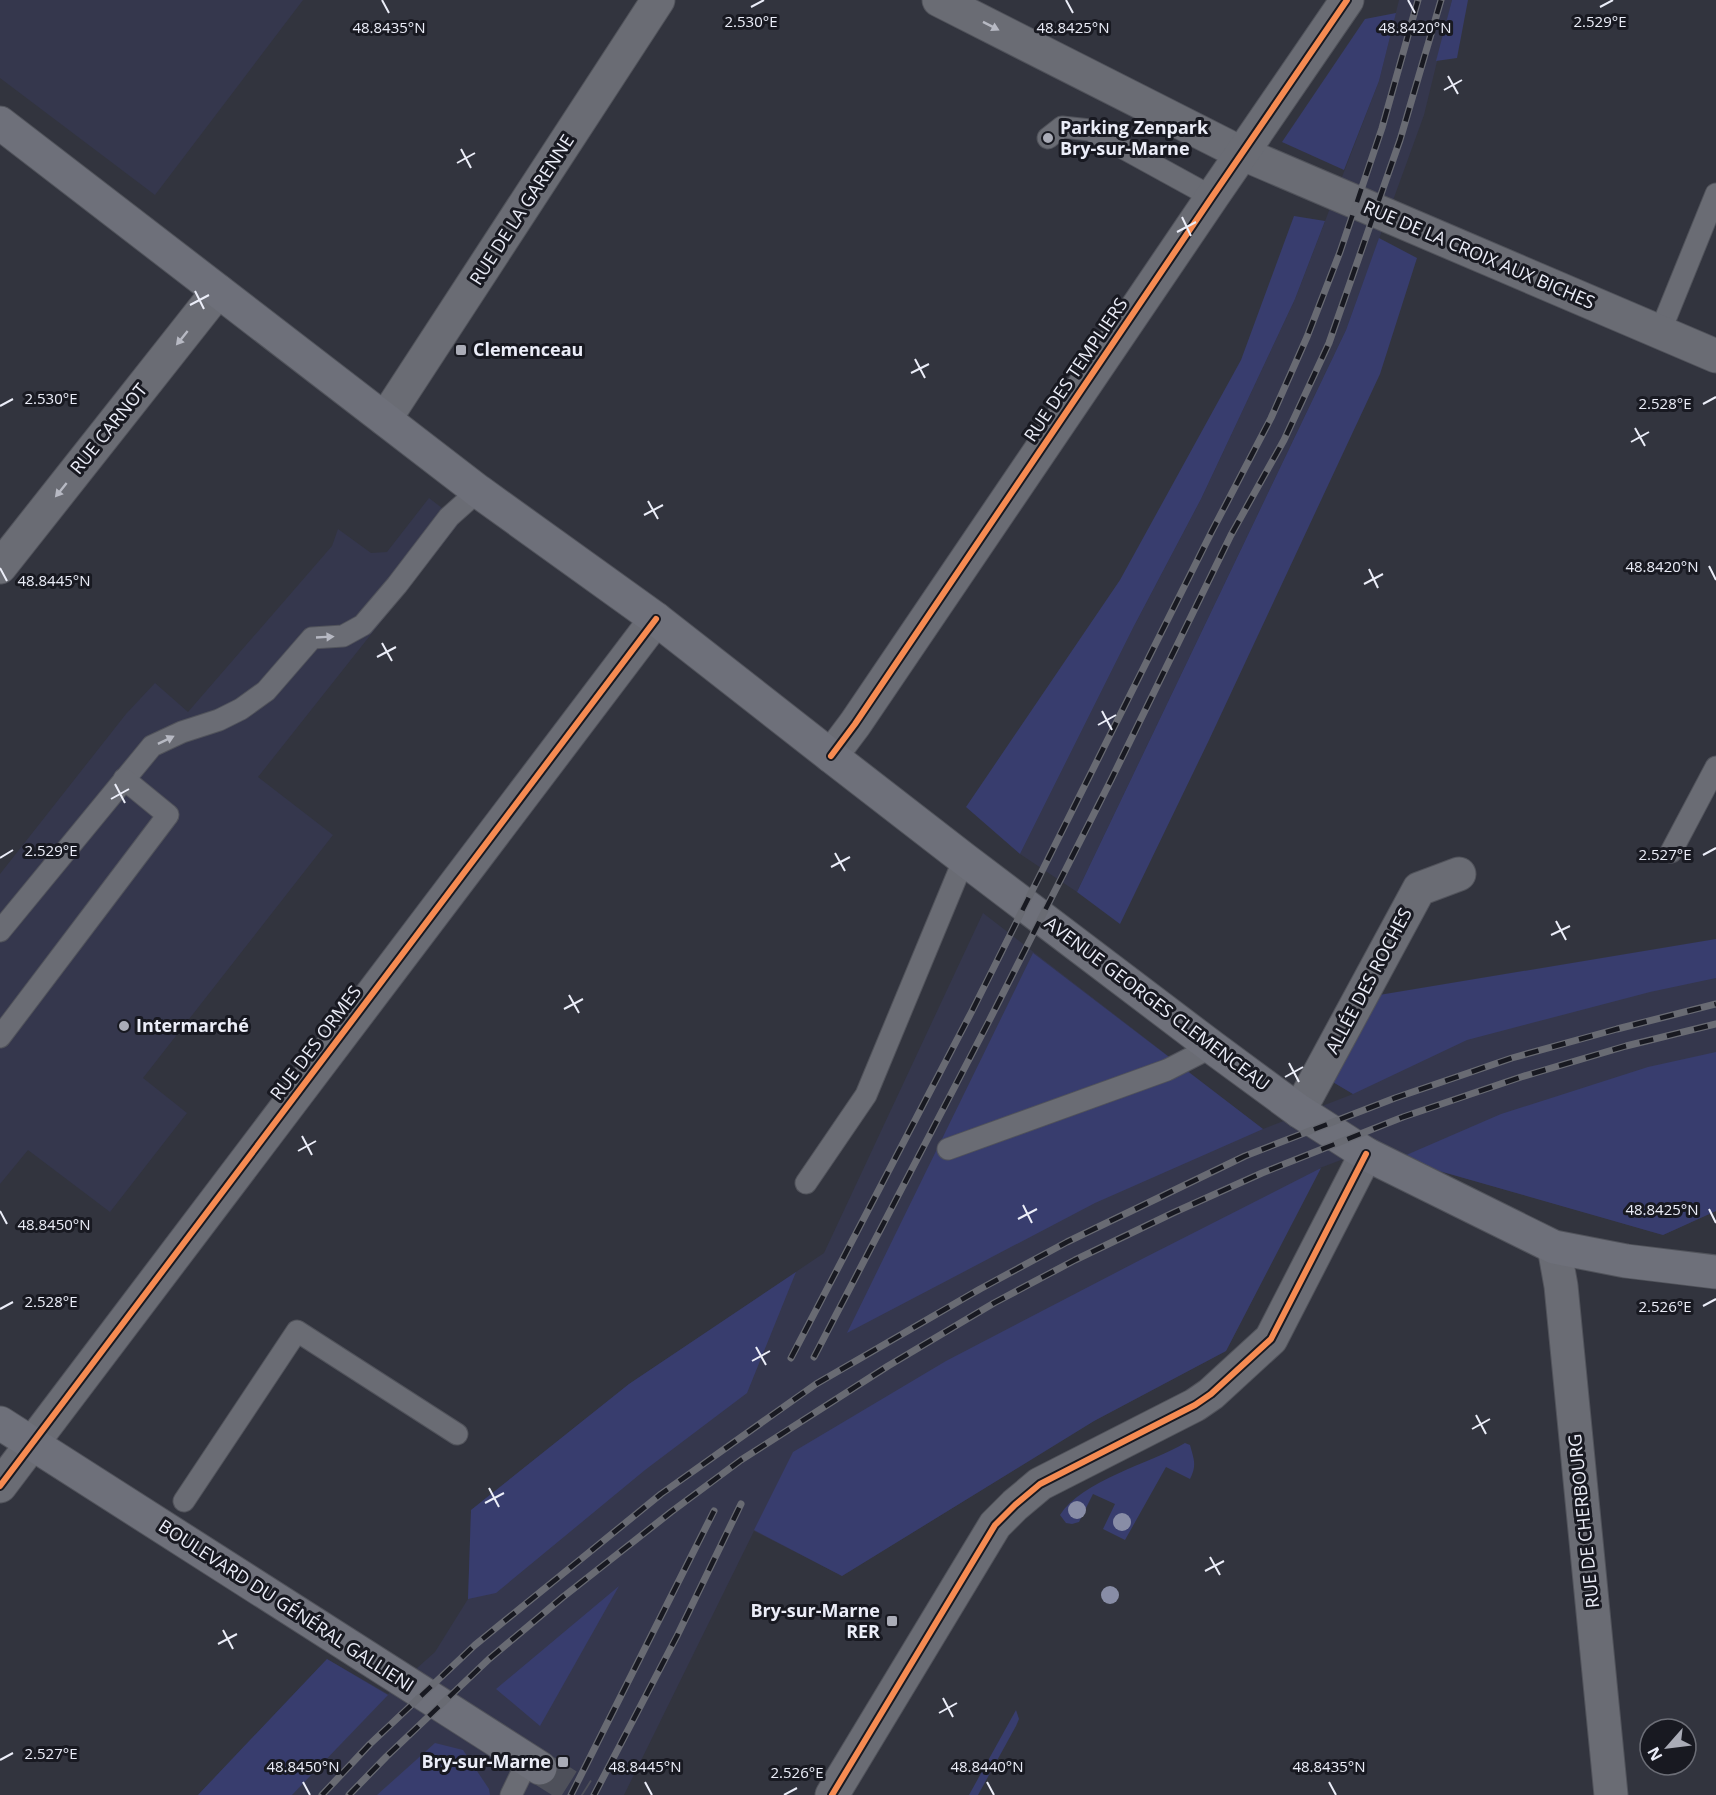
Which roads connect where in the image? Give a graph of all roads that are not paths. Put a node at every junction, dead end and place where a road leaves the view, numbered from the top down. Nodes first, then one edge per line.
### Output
1 (658, 0) edge
2 (939, 0) edge
3 (1347, 0) edge
4 (0, 123) edge
5 (1048, 138) dead end
6 (1241, 153) junction
7 (1716, 194) edge
8 (1212, 197) junction
9 (218, 291) junction
10 (1660, 332) junction
11 (1716, 356) edge
12 (385, 419) junction
13 (478, 491) junction
14 (0, 567) edge
15 (656, 619) junction
16 (831, 756) junction
17 (1716, 767) edge
18 (124, 779) junction
19 (1671, 852) dead end
20 (964, 859) junction
21 (1459, 874) dead end
22 (0, 931) edge
23 (0, 1037) edge
24 (1212, 1047) junction
25 (1299, 1111) junction
26 (948, 1149) dead end
27 (1366, 1154) junction
28 (806, 1183) dead end
29 (1554, 1247) junction
30 (1716, 1272) edge
31 (0, 1423) edge
32 (457, 1434) dead end
33 (31, 1444) junction
34 (0, 1486) edge
35 (184, 1501) dead end
36 (534, 1764) joint
37 (511, 1795) edge
38 (832, 1795) edge
39 (1611, 1795) edge

1 - 12 street, RUE DE LA GARENNE
2 -> 6 street, RUE DE LA CROIX AUX BICHES
3 - 6 street, RUE DES TEMPLIERS
4 - 9 main road, AVENUE GEORGES CLEMENCEAU
5 - 8 lane
6 - 8 street, RUE DES TEMPLIERS
6 - 10 street, RUE DE LA CROIX AUX BICHES
7 - 10 lane
8 - 16 street, RUE DES TEMPLIERS
9 - 12 main road, AVENUE GEORGES CLEMENCEAU
9 -> 14 street, RUE CARNOT
10 - 11 street, RUE DE LA CROIX AUX BICHES
12 - 13 main road, AVENUE GEORGES CLEMENCEAU
13 - 15 main road, AVENUE GEORGES CLEMENCEAU
18 -> 13 lane
15 - 16 main road, AVENUE GEORGES CLEMENCEAU
15 - 33 street, RUE DES ORMES
16 - 20 main road, AVENUE GEORGES CLEMENCEAU
17 - 19 lane
18 - 22 lane
18 - 23 lane
20 - 24 main road, AVENUE GEORGES CLEMENCEAU
20 - 28 lane
21 - 25 street, ALLÉE DES ROCHES
24 - 25 main road, AVENUE GEORGES CLEMENCEAU
24 - 26 lane
25 - 27 main road, AVENUE GEORGES CLEMENCEAU
27 - 29 main road, AVENUE GEORGES CLEMENCEAU
27 - 38 street
29 - 30 main road, AVENUE GEORGES CLEMENCEAU
29 - 39 street, RUE DE CHERBOURG
31 - 33 main road, BOULEVARD DU GÉNÉRAL GALLIENI
32 - 35 lane
33 - 34 street, RUE DES ORMES
33 - 36 main road, BOULEVARD DU GÉNÉRAL GALLIENI
36 - 37 lane

